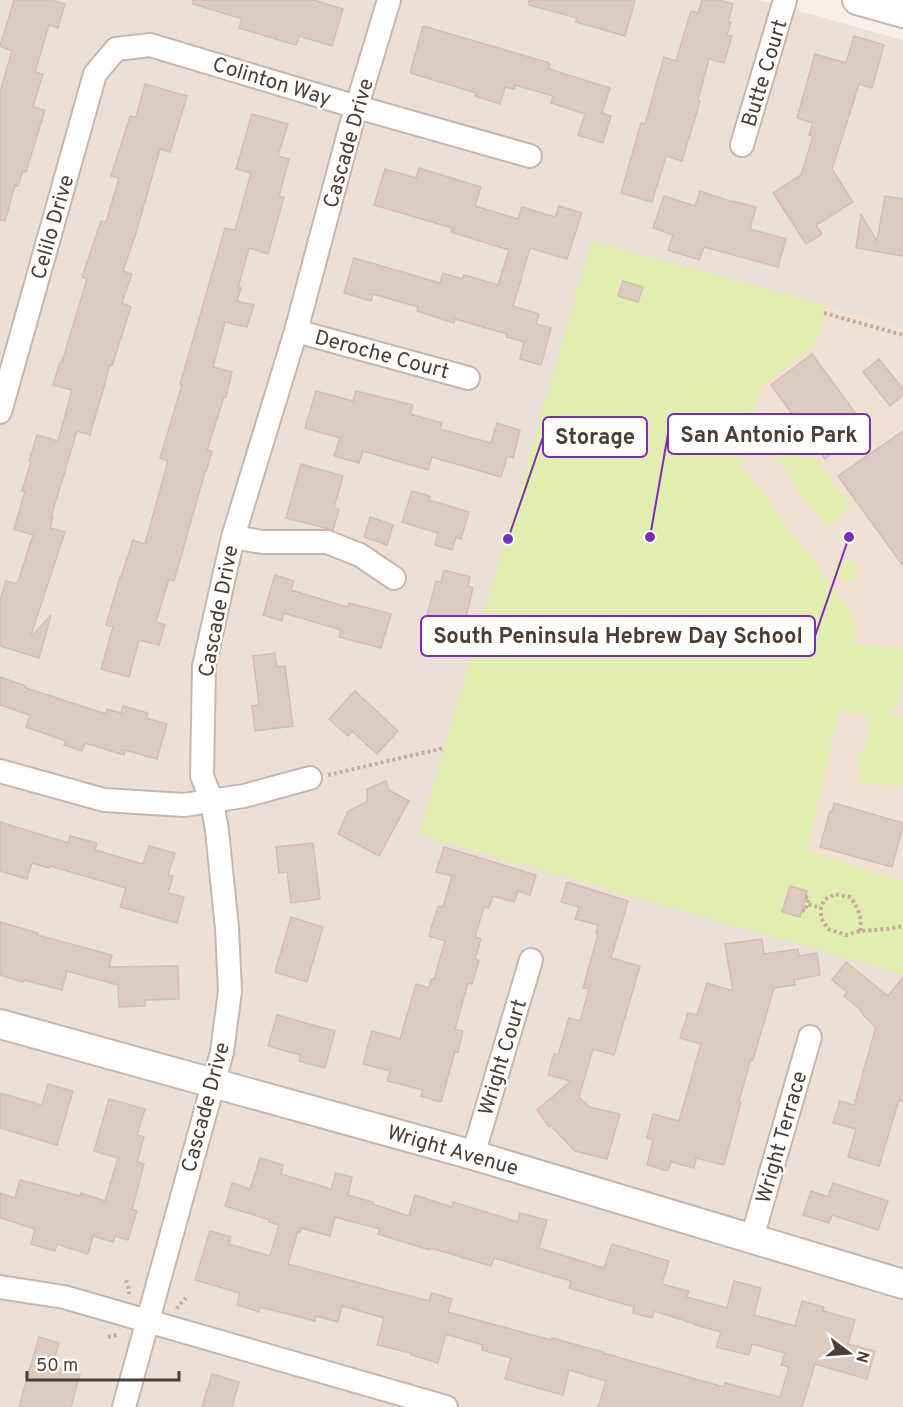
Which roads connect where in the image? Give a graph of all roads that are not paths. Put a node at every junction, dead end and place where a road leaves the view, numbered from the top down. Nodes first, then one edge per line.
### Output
1 (389, 0) edge
2 (785, 0) edge
3 (857, 0) edge
4 (903, 13) edge
5 (116, 49) joint
6 (357, 107) junction
7 (742, 146) dead end
8 (530, 156) dead end
9 (296, 331) junction
10 (468, 378) dead end
11 (0, 412) edge
12 (232, 537) junction
13 (394, 578) dead end
14 (0, 771) edge
15 (310, 778) road end
16 (212, 801) junction
17 (531, 960) dead end
18 (0, 1024) edge
19 (810, 1037) dead end
20 (213, 1084) junction
21 (473, 1155) junction
22 (752, 1238) junction
23 (903, 1284) edge
24 (0, 1287) edge
25 (147, 1321) junction
26 (399, 1400) edge
27 (123, 1407) edge
28 (446, 1407) edge

1 - 6 street, Cascade Drive
2 - 7 street, Butte Court
3 - 4 street
5 - 6 street, Colinton Way
5 - 11 street, Celilo Drive
6 - 8 street, Colinton Way
6 - 9 street, Cascade Drive
9 - 10 street, Deroche Court
9 - 12 street, Cascade Drive
12 - 13 street
12 - 16 street, Cascade Drive
14 - 16 street
15 - 16 street
16 - 20 street, Cascade Drive
17 - 21 street, Wright Court
18 - 20 street, Wright Avenue
19 - 22 street, Wright Terrace
20 - 21 street, Wright Avenue
20 - 25 street, Cascade Drive
21 - 22 street, Wright Avenue
22 - 23 street, Wright Avenue
24 - 25 street
25 - 26 street
25 - 27 street, Cascade Drive
26 - 28 street

